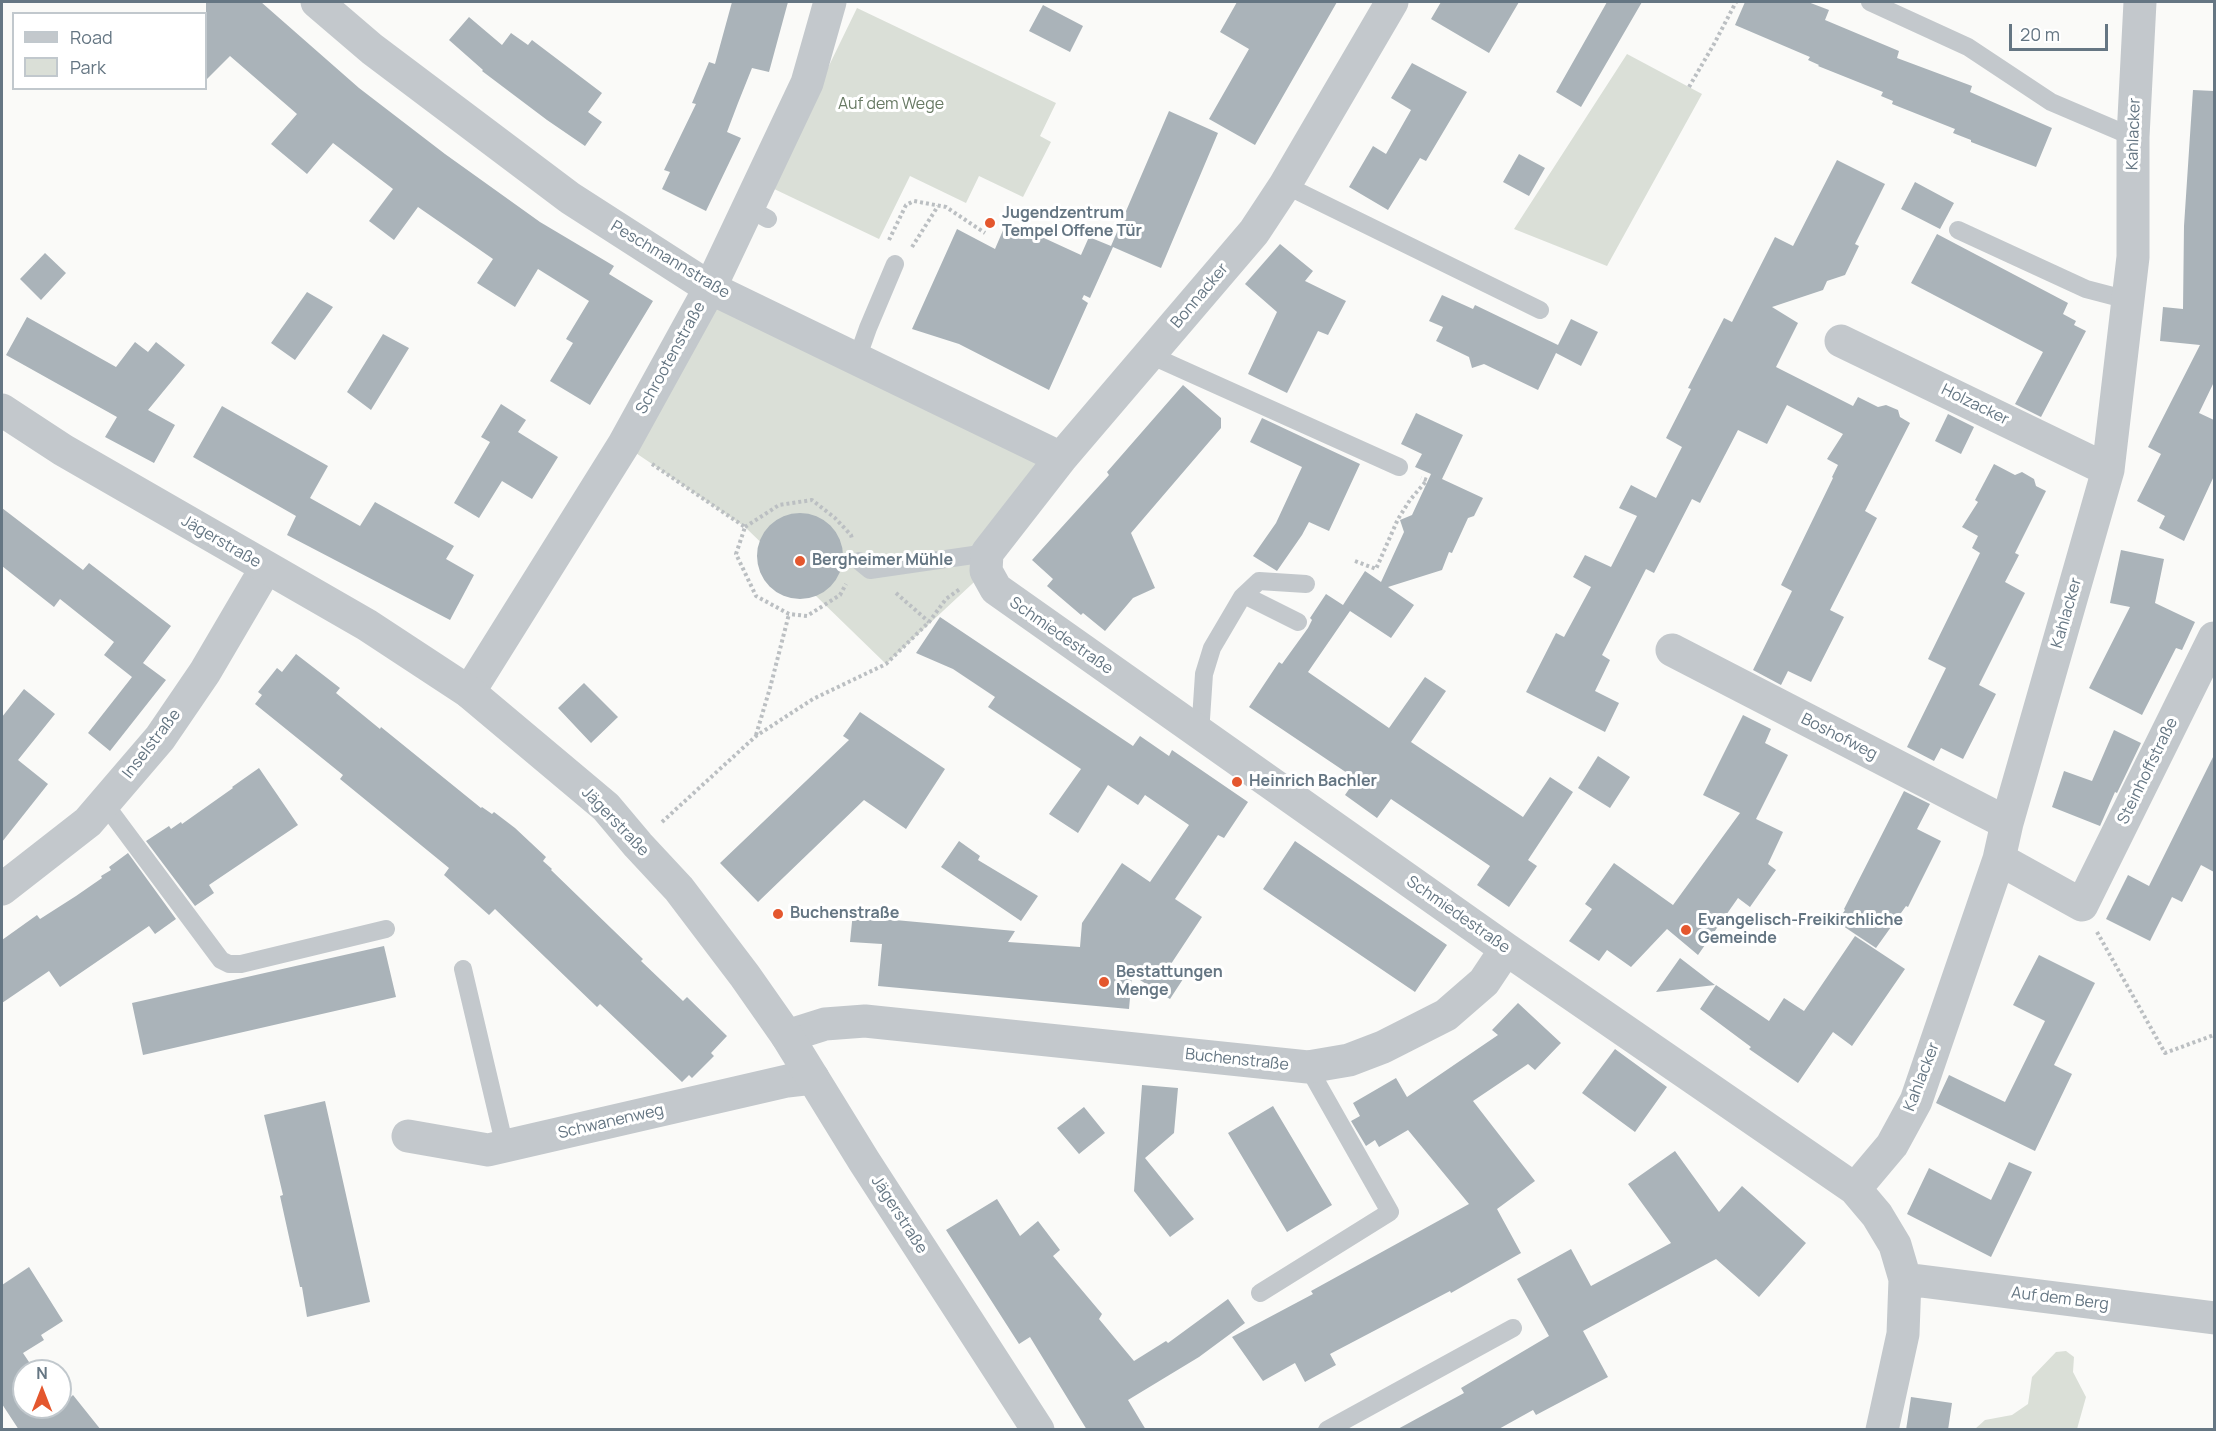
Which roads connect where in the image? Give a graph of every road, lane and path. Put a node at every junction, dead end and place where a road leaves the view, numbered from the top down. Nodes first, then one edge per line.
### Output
1 (317, 2) edge
2 (830, 2) edge
3 (1392, 2) edge
4 (1736, 2) edge
5 (1870, 2) edge
6 (2140, 2) edge
7 (1689, 87) dead end
8 (2133, 137) junction
9 (1285, 185) junction
10 (938, 206) junction
11 (1958, 230) dead end
12 (985, 233) dead end
13 (895, 264) junction
14 (710, 288) junction
15 (2128, 300) junction
16 (1540, 310) dead end
17 (1841, 341) dead end
18 (1150, 355) junction
19 (857, 359) junction
20 (2, 410) edge
21 (624, 444) junction
22 (1061, 458) junction
23 (1399, 467) joint
24 (2108, 470) junction
25 (745, 527) junction
26 (1355, 561) dead end
27 (986, 562) junction
28 (865, 566) junction
29 (266, 568) junction
30 (1306, 584) dead end
31 (1244, 596) junction
32 (789, 614) junction
33 (929, 622) junction
34 (1298, 622) dead end
35 (2214, 638) edge
36 (1672, 650) dead end
37 (469, 692) junction
38 (1200, 734) junction
39 (756, 736) junction
40 (104, 803) junction
41 (2007, 823) junction
42 (638, 845) junction
43 (1999, 859) junction
44 (2, 889) edge
45 (2082, 905) junction
46 (386, 929) dead end
47 (1506, 949) junction
48 (463, 969) dead end
49 (2214, 1035) edge
50 (786, 1036) junction
51 (1308, 1068) junction
52 (813, 1078) junction
53 (408, 1136) dead end
54 (505, 1147) junction
55 (1855, 1189) junction
56 (1905, 1279) junction
57 (1260, 1293) dead end
58 (2214, 1318) edge
59 (1513, 1328) dead end
60 (1038, 1430) edge
61 (1327, 1430) edge
62 (1882, 1430) edge

1 - 14 street, Peschmannstraße
2 - 14 street, Schrootenstraße
3 - 9 street, Bonnacker
4 - 7 path
5 - 8 lane
6 - 8 street, Kahlacker
8 - 15 street, Kahlacker
9 - 16 lane
9 - 18 street, Bonnacker
10 - 12 path
10 - 13 path
10 - 13 path
11 - 15 lane
13 - 19 lane
14 - 19 street, Peschmannstraße
14 - 21 street, Schrootenstraße
15 - 24 street, Kahlacker
17 - 24 street, Holzacker
18 - 22 street, Bonnacker
18 - 23 lane
19 - 22 street, Peschmannstraße
20 - 29 street, Jägerstraße
21 - 25 path
21 - 37 street, Schrootenstraße
22 - 27 street, Bonnacker
23 - 26 path
24 - 41 street, Kahlacker
25 - 28 path
25 - 32 path
27 - 28 lane
27 - 33 path
27 - 38 street, Schmiedestraße
28 - 32 path
28 - 33 path
29 - 37 street, Jägerstraße
29 - 40 street, Inselstraße
30 - 31 lane
31 - 34 lane
31 - 38 lane
32 - 39 path
33 - 39 path
35 - 45 street, Steinhoffstraße
36 - 41 street, Boshofweg
37 - 42 street, Jägerstraße
38 - 47 street, Schmiedestraße
39 - 42 path
40 - 44 street, Inselstraße
40 - 46 lane
41 - 43 street, Kahlacker
42 - 50 street, Jägerstraße
43 - 45 street
43 - 55 street, Kahlacker
45 - 49 path
47 - 51 street, Buchenstraße
47 - 55 street, Schmiedestraße
48 - 54 lane
50 - 51 street, Buchenstraße
50 - 52 street, Jägerstraße
51 - 57 lane
52 - 54 street, Schwanenweg
52 - 60 street, Jägerstraße
53 - 54 street, Schwanenweg
55 - 56 street, Schmiedestraße
56 - 58 street, Auf dem Berg
56 - 62 street, Schmiedestraße
59 - 61 lane

